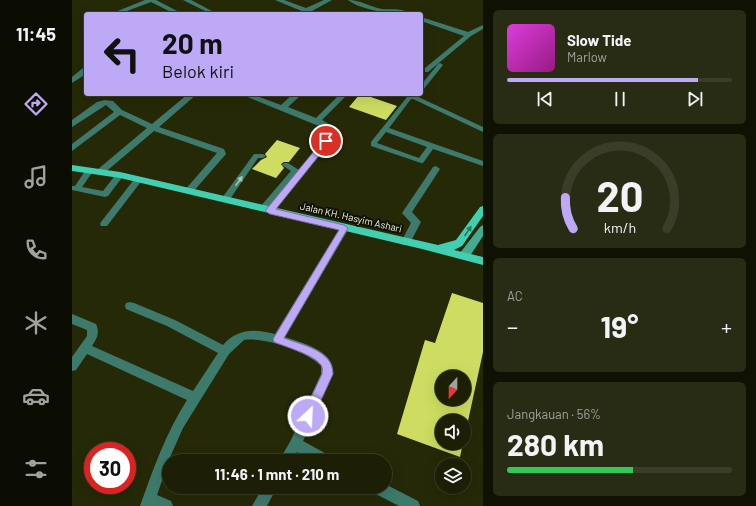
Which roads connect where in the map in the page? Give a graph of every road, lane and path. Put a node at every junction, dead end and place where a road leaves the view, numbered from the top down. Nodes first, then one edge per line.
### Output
1 (151, 0) edge
2 (186, 0) edge
3 (278, 0) edge
4 (328, 0) edge
5 (351, 0) edge
6 (167, 8) junction
7 (301, 11) edge
8 (118, 12) edge
9 (160, 12) edge
10 (176, 12) edge
11 (209, 12) dead end
12 (400, 12) edge
13 (423, 20) edge
14 (483, 27) edge
15 (469, 35) junction
16 (440, 65) dead end
17 (428, 70) dead end
18 (84, 72) edge
19 (72, 81) edge
20 (423, 86) edge
21 (191, 96) edge
22 (249, 96) edge
23 (296, 96) edge
24 (342, 96) edge
25 (414, 96) edge
26 (418, 96) edge
27 (282, 108) junction
28 (119, 112) junction
29 (317, 121) junction
30 (72, 124) edge
31 (153, 128) junction
32 (384, 129) junction
33 (483, 130) edge
34 (431, 146) junction
35 (72, 148) edge
36 (263, 156) dead end
37 (483, 164) edge
38 (286, 165) dead end
39 (72, 168) edge
40 (436, 169) dead end
41 (95, 171) junction
42 (120, 175) junction
43 (139, 180) junction
44 (74, 188) edge
45 (189, 191) junction
46 (225, 200) junction
47 (483, 209) edge
48 (266, 210) junction
49 (104, 224) dead end
50 (344, 228) junction
51 (483, 229) edge
52 (406, 242) junction
53 (422, 245) junction
54 (464, 256) junction
55 (483, 261) edge
56 (130, 306) dead end
57 (72, 319) edge
58 (278, 339) junction
59 (85, 348) junction
60 (225, 351) junction
61 (72, 366) edge
62 (195, 398) junction
63 (295, 444) junction
64 (289, 454) edge
65 (314, 454) edge
66 (266, 494) edge
67 (390, 494) edge
68 (149, 503) edge
69 (166, 506) edge
70 (259, 506) edge
71 (413, 506) edge

1 - 6 street
1 - 8 street
2 - 11 street
3 - 7 street
4 - 7 street
5 - 12 street
6 - 9 street
6 - 10 street
13 - 15 street
14 - 15 street
15 - 17 street
16 - 20 lane
18 - 19 street
21 - 31 street
22 - 27 street
23 - 27 street
24 - 29 street
25 - 32 lane
26 - 33 lane
27 - 29 street
28 - 30 street
28 - 31 street
28 - 35 street
29 - 48 street
31 - 41 street
31 - 45 street
32 - 34 lane
32 - 34 lane
34 - 37 lane
46 -> 36 lane
38 - 48 lane
39 - 41 main road, Jalan KH. Hasyim Ashari
40 - 52 street
41 - 42 main road, Jalan KH. Hasyim Ashari
41 - 44 lane
42 - 43 main road, Jalan KH. Hasyim Ashari
42 - 44 lane
43 - 45 main road, Jalan KH. Hasyim Ashari
43 - 49 lane
45 - 46 main road, Jalan KH. Hasyim Ashari
46 - 48 main road, Jalan KH. Hasyim Ashari
53 -> 47 main road
48 - 50 main road, Jalan KH. Hasyim Ashari
50 - 52 main road, Jalan KH. Hasyim Ashari
50 - 58 street
51 - 54 main road
52 - 53 main road, Jalan KH. Hasyim Ashari
53 - 54 main road, Jalan KH. Hasyim Ashari
54 - 55 main road, Jalan KH. Hasyim Ashari
56 - 60 street
57 - 59 street
58 - 60 street
58 - 63 street
59 - 61 street
59 - 62 street
60 - 62 street
62 - 68 street
63 - 64 street
63 - 65 street
66 - 70 street
67 - 71 street
68 - 69 street

